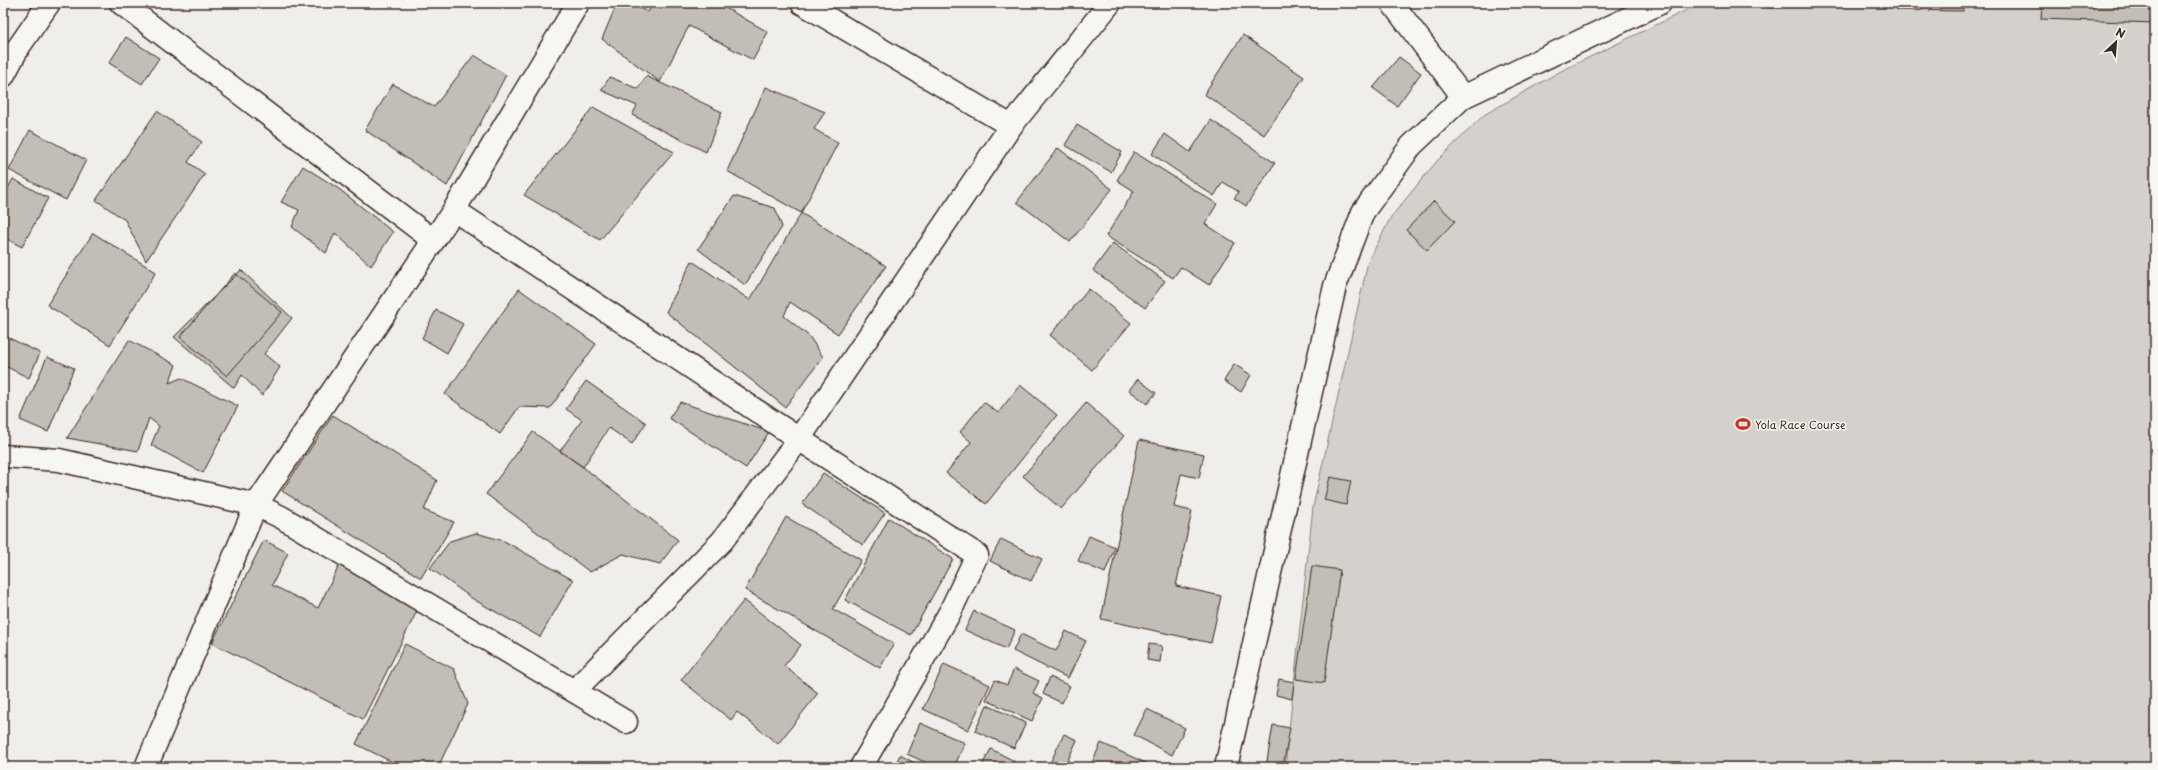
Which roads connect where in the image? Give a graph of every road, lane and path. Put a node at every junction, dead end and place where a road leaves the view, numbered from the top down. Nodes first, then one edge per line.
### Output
1 (49, 3) edge
2 (121, 3) edge
3 (578, 3) edge
4 (802, 3) edge
5 (1110, 3) edge
6 (1392, 3) edge
7 (1660, 3) edge
8 (3, 76) edge
9 (1463, 97) junction
10 (1011, 126) junction
11 (454, 210) junction
12 (433, 240) junction
13 (799, 439) junction
14 (3, 456) edge
15 (256, 506) junction
16 (574, 691) junction
17 (626, 722) dead end
18 (146, 767) edge
19 (861, 767) edge
20 (1226, 767) edge

1 - 8 street
2 - 12 street
3 - 11 street
4 - 10 street
5 - 10 street
6 - 9 street
7 - 9 street
9 - 20 street
10 - 13 street
11 - 12 street
11 - 13 street
12 - 15 street
13 - 16 street
13 - 19 street
14 - 15 street
15 - 16 street
15 - 18 street
16 - 17 street

